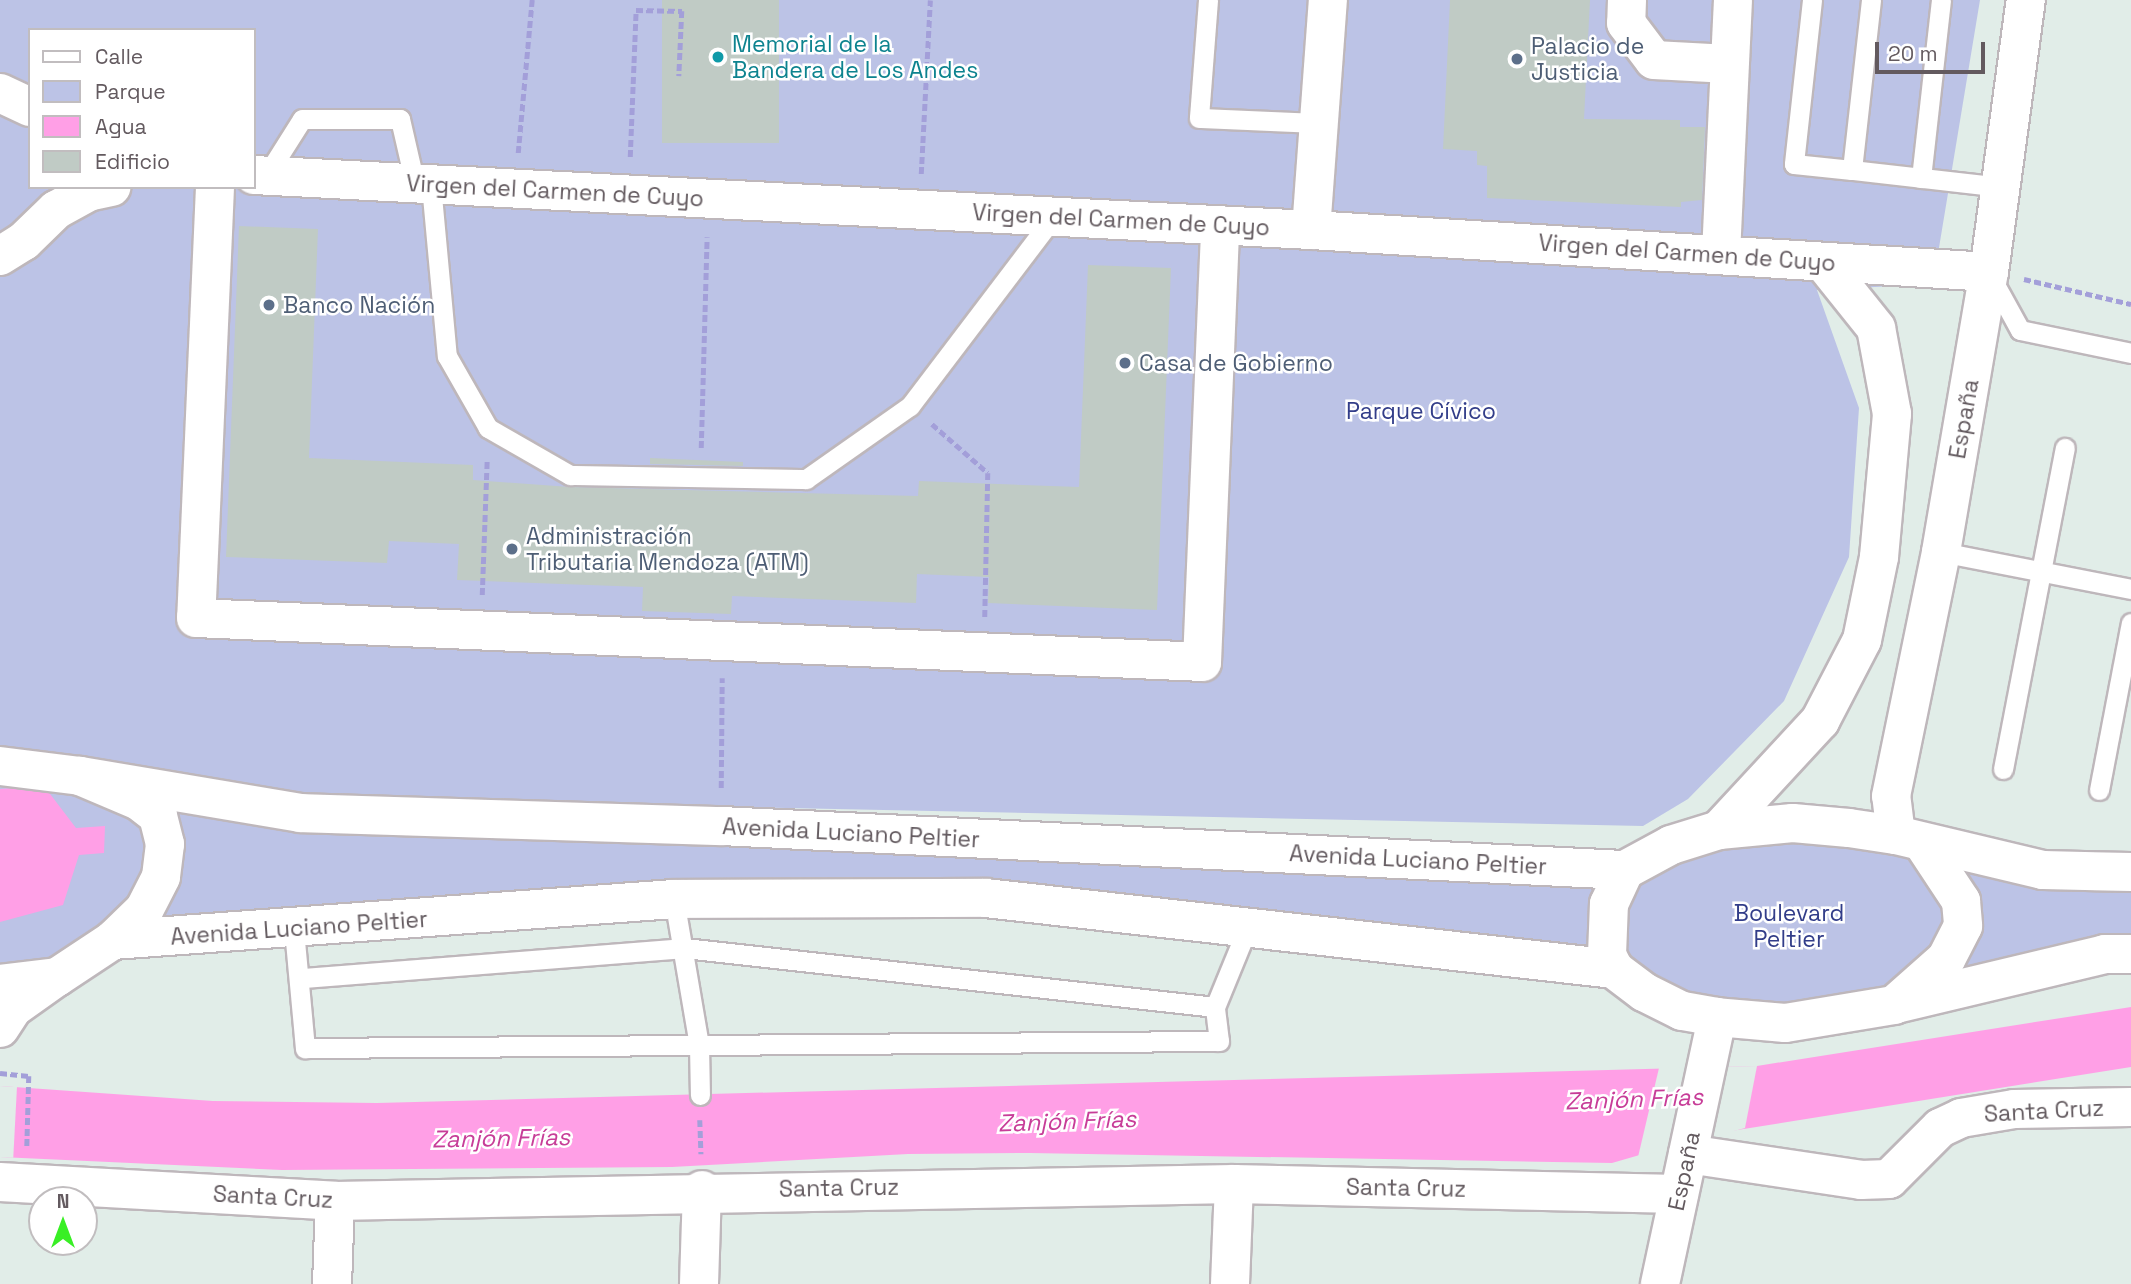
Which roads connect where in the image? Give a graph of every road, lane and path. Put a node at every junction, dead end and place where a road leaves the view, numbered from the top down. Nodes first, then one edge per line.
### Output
1 (532, 0) edge
2 (930, 0) edge
3 (1208, 0) edge
4 (1328, 0) edge
5 (1627, 0) edge
6 (1733, 0) edge
7 (1812, 0) edge
8 (1871, 0) edge
9 (1941, 0) edge
10 (2026, 0) edge
11 (1729, 64) junction
12 (679, 76) dead end
13 (0, 93) edge
14 (28, 106) edge
15 (1319, 123) junction
16 (630, 141) dead end
17 (1852, 170) junction
18 (260, 175) edge
19 (1922, 178) junction
20 (423, 184) junction
21 (2001, 187) junction
22 (515, 188) junction
23 (100, 189) edge
24 (215, 189) edge
25 (708, 199) junction
26 (919, 209) junction
27 (1054, 216) junction
28 (1220, 225) junction
29 (1311, 230) junction
30 (1721, 254) junction
31 (0, 256) edge
32 (1824, 262) junction
33 (1989, 272) junction
34 (2131, 304) edge
35 (2131, 353) edge
36 (910, 406) junction
37 (488, 428) junction
38 (2065, 448) dead end
39 (700, 477) junction
40 (1941, 552) junction
41 (2041, 571) junction
42 (2131, 589) edge
43 (2131, 623) edge
44 (481, 631) junction
45 (722, 642) junction
46 (984, 653) junction
47 (7, 758) edge
48 (2003, 769) dead end
49 (80, 776) junction
50 (2099, 790) dead end
51 (721, 826) junction
52 (1719, 830) junction
53 (1909, 838) junction
54 (1625, 870) junction
55 (2131, 872) edge
56 (674, 899) junction
57 (1249, 925) junction
58 (294, 930) junction
59 (113, 940) junction
60 (685, 948) junction
61 (2131, 954) edge
62 (1614, 969) junction
63 (57, 977) junction
64 (300, 978) junction
65 (0, 984) edge
66 (1894, 1004) junction
67 (1215, 1007) junction
68 (1717, 1017) junction
69 (0, 1028) edge
70 (699, 1045) junction
71 (0, 1073) edge
72 (700, 1095) joint
73 (2131, 1107) edge
74 (1689, 1147) junction
75 (14, 1170) edge
76 (702, 1178) junction
77 (1234, 1184) junction
78 (1679, 1194) junction
79 (335, 1200) junction
80 (332, 1284) edge
81 (699, 1284) edge
82 (1230, 1284) edge
83 (1660, 1284) edge

1 - 22 path
2 - 26 path
3 - 15 lane
4 - 15 street
5 - 11 street
6 - 11 street
7 - 17 lane
8 - 17 lane
9 - 19 lane
10 - 21 street, España
11 - 30 street
12 - 16 path
13 - 14 street
15 - 29 street
17 - 19 lane
18 - 20 street, Virgen del Carmen de Cuyo
18 - 20 lane
19 - 21 lane
20 - 22 street, Virgen del Carmen de Cuyo
20 - 37 lane
21 - 33 street, España
22 - 25 street, Virgen del Carmen de Cuyo
23 - 31 street
24 - 44 street
25 - 26 street, Virgen del Carmen de Cuyo
25 - 39 path
26 - 27 street, Virgen del Carmen de Cuyo
27 - 28 street, Virgen del Carmen de Cuyo
27 - 36 lane
28 - 29 street, Virgen del Carmen de Cuyo
28 - 46 street
29 - 30 street, Virgen del Carmen de Cuyo
30 - 32 street, Virgen del Carmen de Cuyo
32 - 33 street, Virgen del Carmen de Cuyo
32 - 52 street
33 - 34 path
33 - 35 lane
33 - 40 street, España
36 - 39 lane
36 - 46 path
37 - 39 lane
37 - 44 path
38 - 41 lane
40 - 41 lane
40 - 53 street, España
41 - 42 lane
41 - 48 lane
43 - 50 lane
44 - 45 street
45 - 46 street
45 - 51 path
47 - 49 street
49 - 51 street, Avenida Luciano Peltier
49 - 59 street
51 - 54 street, Avenida Luciano Peltier
52 - 53 street
52 - 54 street
53 - 55 street
53 - 66 street
54 - 62 street
56 - 57 street, Avenida Luciano Peltier
56 - 58 street, Avenida Luciano Peltier
56 - 60 lane
57 - 62 street, Avenida Luciano Peltier
57 - 67 lane
58 - 59 street, Avenida Luciano Peltier
58 - 64 lane
59 - 63 street
60 - 64 lane
60 - 67 lane
60 - 70 lane
61 - 66 street
62 - 68 street
63 - 65 street
63 - 69 street
64 - 70 lane
66 - 68 street
67 - 70 lane
68 - 74 street, España
70 - 72 lane
71 - 75 path
72 - 76 path
73 - 74 street, Santa Cruz
74 - 78 street, España
75 - 79 street, Santa Cruz
76 - 77 street, Santa Cruz
76 - 79 street, Santa Cruz
76 - 81 street
77 - 78 street, Santa Cruz
77 - 82 street
78 - 83 street, España
79 - 80 street

